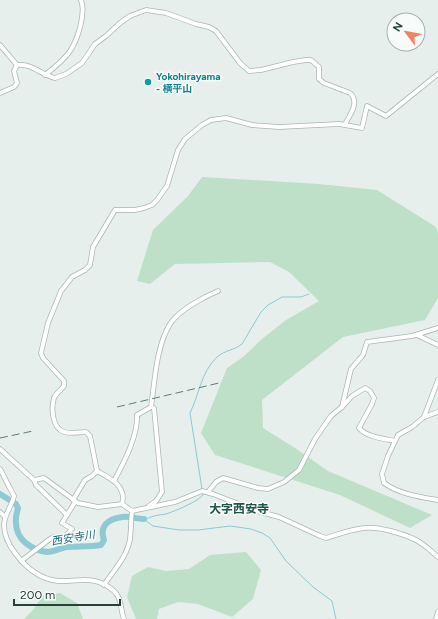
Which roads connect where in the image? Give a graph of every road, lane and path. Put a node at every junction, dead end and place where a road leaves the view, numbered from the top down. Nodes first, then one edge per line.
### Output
1 (81, 0) edge
2 (0, 45) edge
3 (17, 65) junction
4 (438, 74) edge
5 (45, 75) junction
6 (0, 93) edge
7 (345, 124) junction
8 (218, 291) dead end
9 (438, 328) edge
10 (416, 335) junction
11 (438, 345) edge
12 (438, 380) edge
13 (342, 407) junction
14 (154, 408) dead end
15 (438, 412) edge
16 (424, 417) junction
17 (395, 440) junction
18 (0, 449) edge
19 (0, 469) edge
20 (97, 471) junction
21 (34, 480) junction
22 (114, 481) junction
23 (208, 492) junction
24 (438, 500) edge
25 (74, 501) junction
26 (122, 504) junction
27 (146, 508) junction
28 (132, 511) junction
29 (0, 512) edge
30 (67, 515) junction
31 (5, 517) junction
32 (438, 557) edge
33 (21, 561) junction
34 (104, 585) junction
35 (438, 612) edge
36 (124, 619) edge
37 (436, 619) edge

1 - 5 street
2 - 3 street
3 - 5 street
3 - 6 street
4 - 7 street
5 - 7 street
7 - 20 street
8 - 22 street
9 - 10 street
10 - 11 street
10 - 13 street
12 - 16 street
13 - 17 street
13 - 23 street
14 - 27 street
15 - 16 street
16 - 17 street
17 - 24 street
18 - 21 street
19 - 31 street
20 - 22 street
20 - 25 street
21 - 25 street
21 - 30 street
22 - 26 street
23 - 27 street
23 - 32 street
25 - 26 street
25 - 30 street
26 - 28 street
27 - 28 street
28 - 34 street
29 - 31 street
30 - 33 street
31 - 33 street
33 - 34 street
34 - 36 street
35 - 37 street

